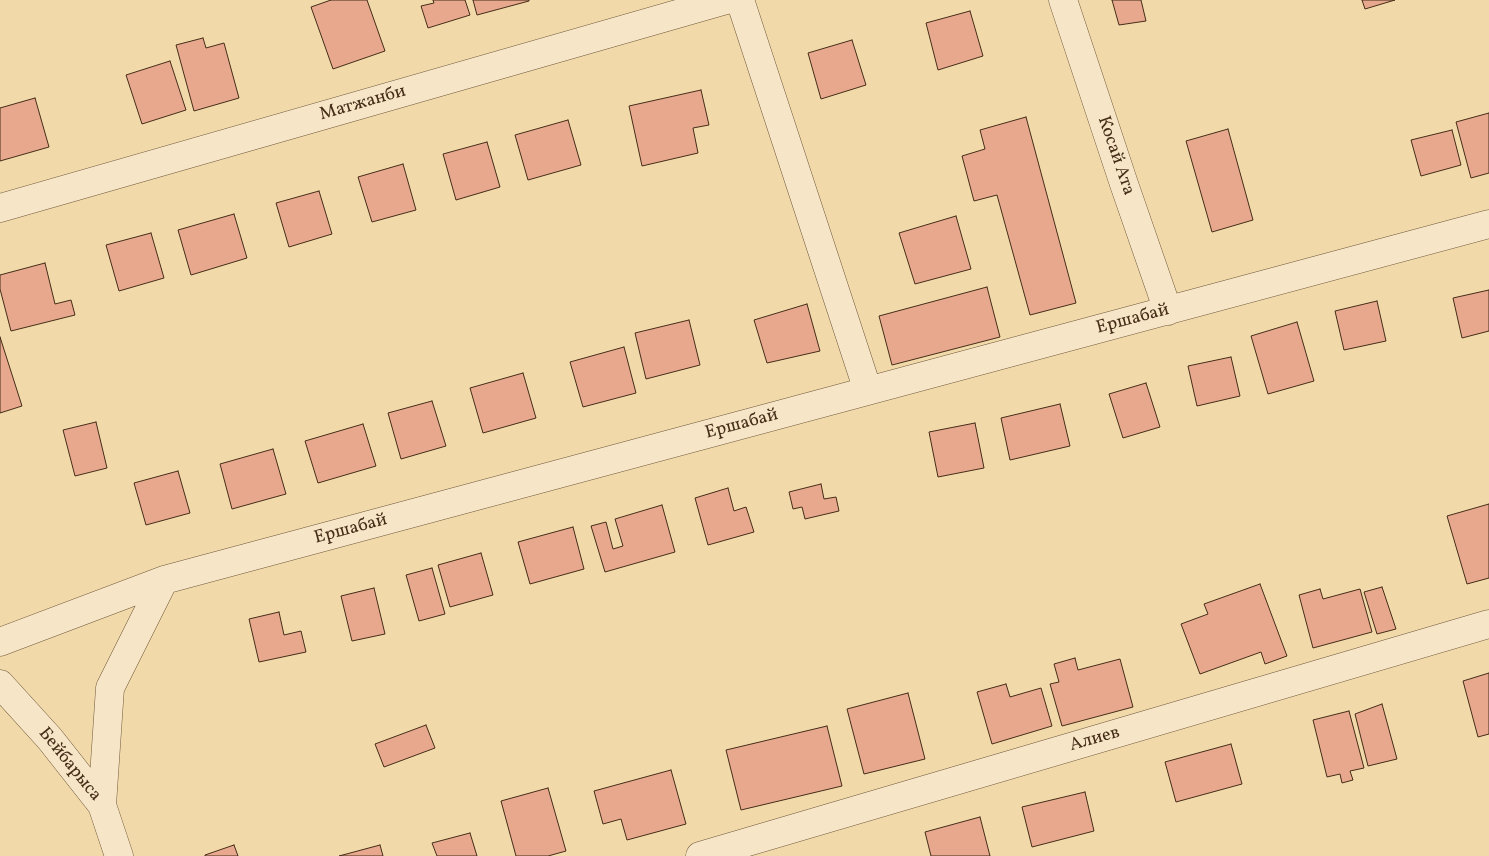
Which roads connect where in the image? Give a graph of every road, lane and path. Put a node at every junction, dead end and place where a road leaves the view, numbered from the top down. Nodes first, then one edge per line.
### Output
1 (726, 0) edge
2 (740, 0) edge
3 (1063, 0) edge
4 (0, 208) edge
5 (1489, 224) edge
6 (1168, 311) junction
7 (868, 391) junction
8 (164, 580) junction
9 (1489, 624) edge
10 (0, 642) edge
11 (0, 684) edge
12 (102, 805) junction
13 (119, 856) edge
14 (700, 856) edge

1 - 4 street, Матжанби
2 - 7 street
3 - 6 street, Косай Ата
5 - 6 street, Ершабай
6 - 7 street, Ершабай
7 - 8 street, Ершабай
8 - 10 street, Ершабай
8 - 12 street
9 - 14 street, Алиев
11 - 12 street, Бейбарыса
12 - 13 street, Бейбарыса

